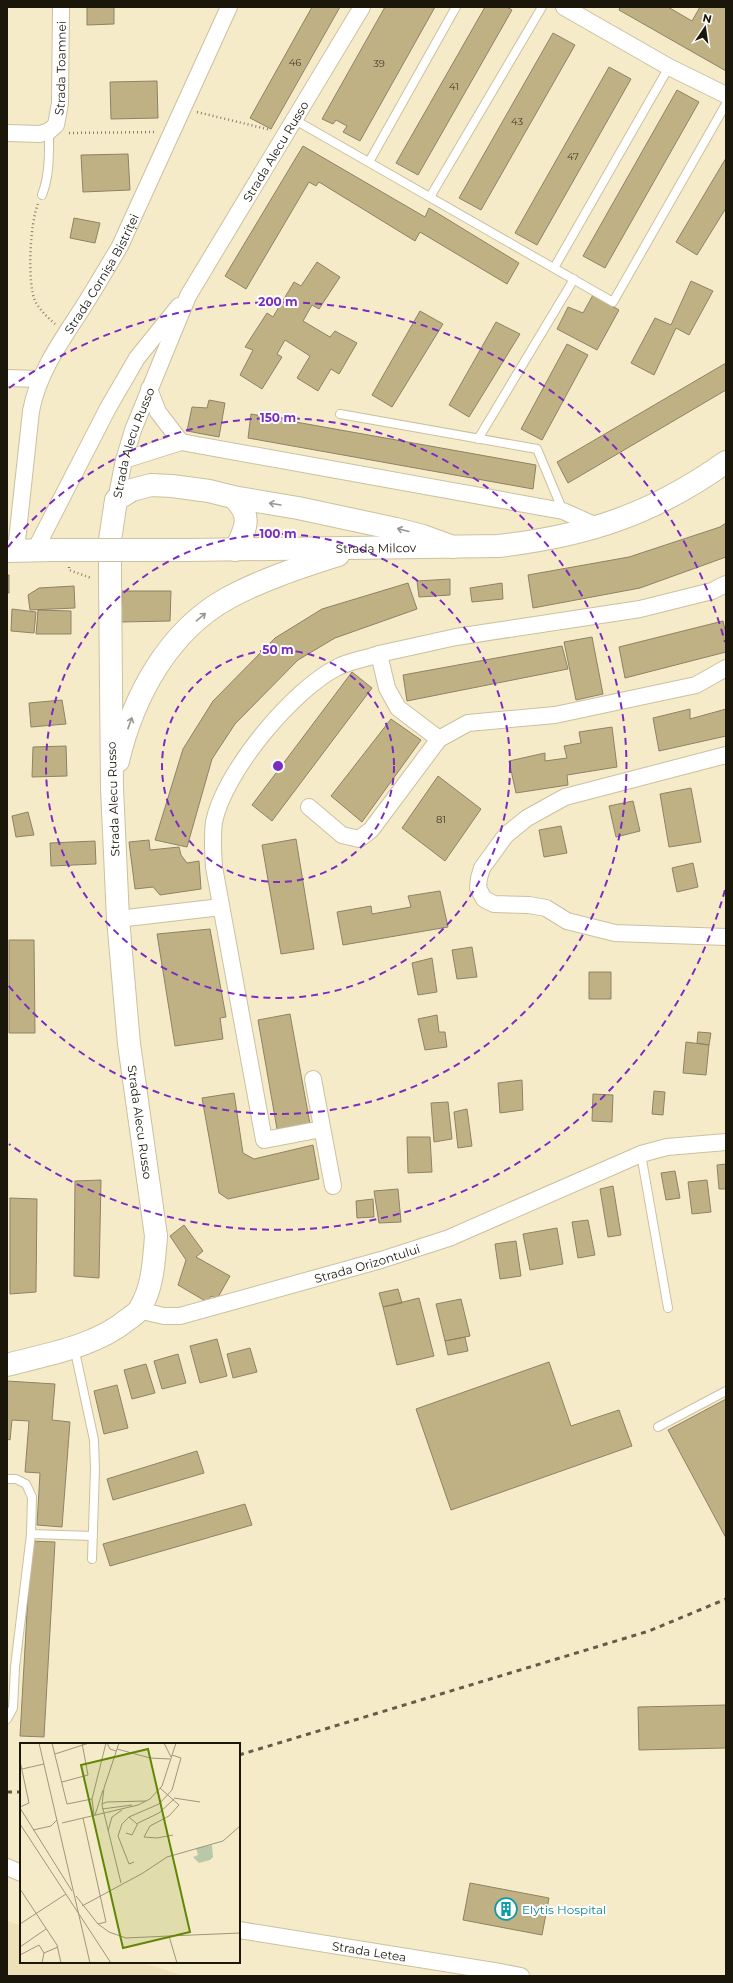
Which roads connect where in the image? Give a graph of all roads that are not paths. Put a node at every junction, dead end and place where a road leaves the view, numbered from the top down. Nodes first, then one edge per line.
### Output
1 (61, 7) edge
2 (229, 7) edge
3 (362, 7) edge
4 (456, 7) edge
5 (542, 7) edge
6 (564, 7) edge
7 (669, 67) junction
8 (726, 95) edge
9 (726, 104) edge
10 (295, 120) junction
11 (52, 128) junction
12 (7, 134) edge
13 (369, 162) junction
14 (42, 195) road end
15 (430, 197) junction
16 (554, 268) junction
17 (574, 280) junction
18 (188, 296) junction
19 (7, 378) edge
20 (40, 378) junction
21 (148, 390) junction
22 (340, 414) dead end
23 (478, 439) junction
24 (181, 442) junction
25 (124, 460) junction
26 (726, 462) edge
27 (233, 497) junction
28 (116, 500) junction
29 (563, 511) junction
30 (600, 527) junction
31 (360, 547) junction
32 (453, 547) junction
33 (28, 550) edge
34 (235, 550) junction
35 (726, 584) edge
36 (379, 654) junction
37 (726, 668) edge
38 (439, 739) junction
39 (726, 755) edge
40 (112, 788) junction
41 (309, 807) dead end
42 (221, 907) junction
43 (118, 919) junction
44 (726, 937) edge
45 (313, 1079) dead end
46 (322, 1129) junction
47 (726, 1142) edge
48 (641, 1154) junction
49 (333, 1186) dead end
50 (668, 1308) dead end
51 (138, 1310) junction
52 (74, 1346) junction
53 (7, 1365) edge
54 (726, 1391) edge
55 (658, 1427) dead end
56 (7, 1479) edge
57 (31, 1534) junction
58 (93, 1536) junction
59 (92, 1559) dead end
60 (11, 1667) edge
61 (7, 1719) edge
62 (7, 1867) edge
63 (20, 1873) edge
64 (240, 1930) edge
65 (500, 1974) edge
66 (522, 1976) edge

1 - 11 street, Strada Toamnei
2 - 20 street, Strada Cornișa Bistriței
3 - 10 street, Strada Alecu Russo
4 - 13 lane
5 - 15 lane
6 - 7 street
7 - 8 street
7 - 16 lane
9 - 17 lane
10 - 13 lane
10 - 18 street, Strada Alecu Russo
11 - 12 street, Strada Toamnei
11 - 14 lane
13 - 15 lane
15 - 16 lane
16 - 17 lane
17 - 23 lane
18 - 21 street, Strada Alecu Russo
18 - 33 street, Strada Alecu Russo
19 - 20 street
20 - 33 street, Strada Cornișa Bistriței
21 - 24 street
21 - 25 street, Strada Alecu Russo
22 - 23 lane
23 - 29 lane
24 - 25 street
24 - 29 street
25 - 28 street, Strada Alecu Russo
26 - 30 street, Strada Milcov
27 - 28 street
32 -> 27 street
27 - 34 street
28 - 40 street, Strada Alecu Russo
29 - 30 street
30 - 32 street, Strada Milcov
31 - 32 street, Strada Milcov
31 - 34 street, Strada Milcov
40 -> 31 street
33 - 34 street, Strada Milcov, bridge
35 - 36 street
36 - 38 street
36 - 42 street
37 - 38 street
38 - 41 street
39 - 44 street
40 - 43 street, Strada Alecu Russo
42 - 43 street
42 - 46 street
43 - 51 street, Strada Alecu Russo
45 - 46 street
46 - 49 street
47 - 48 street, Strada Orizontului
48 - 50 lane
48 - 51 street, Strada Orizontului
51 - 52 street
52 - 53 street
52 - 58 lane
54 - 55 lane
56 - 57 lane
57 - 58 lane
57 - 60 lane
58 - 59 lane
60 - 61 lane
62 - 63 street
64 - 65 street, Strada Letea
65 - 66 street, Strada Letea

